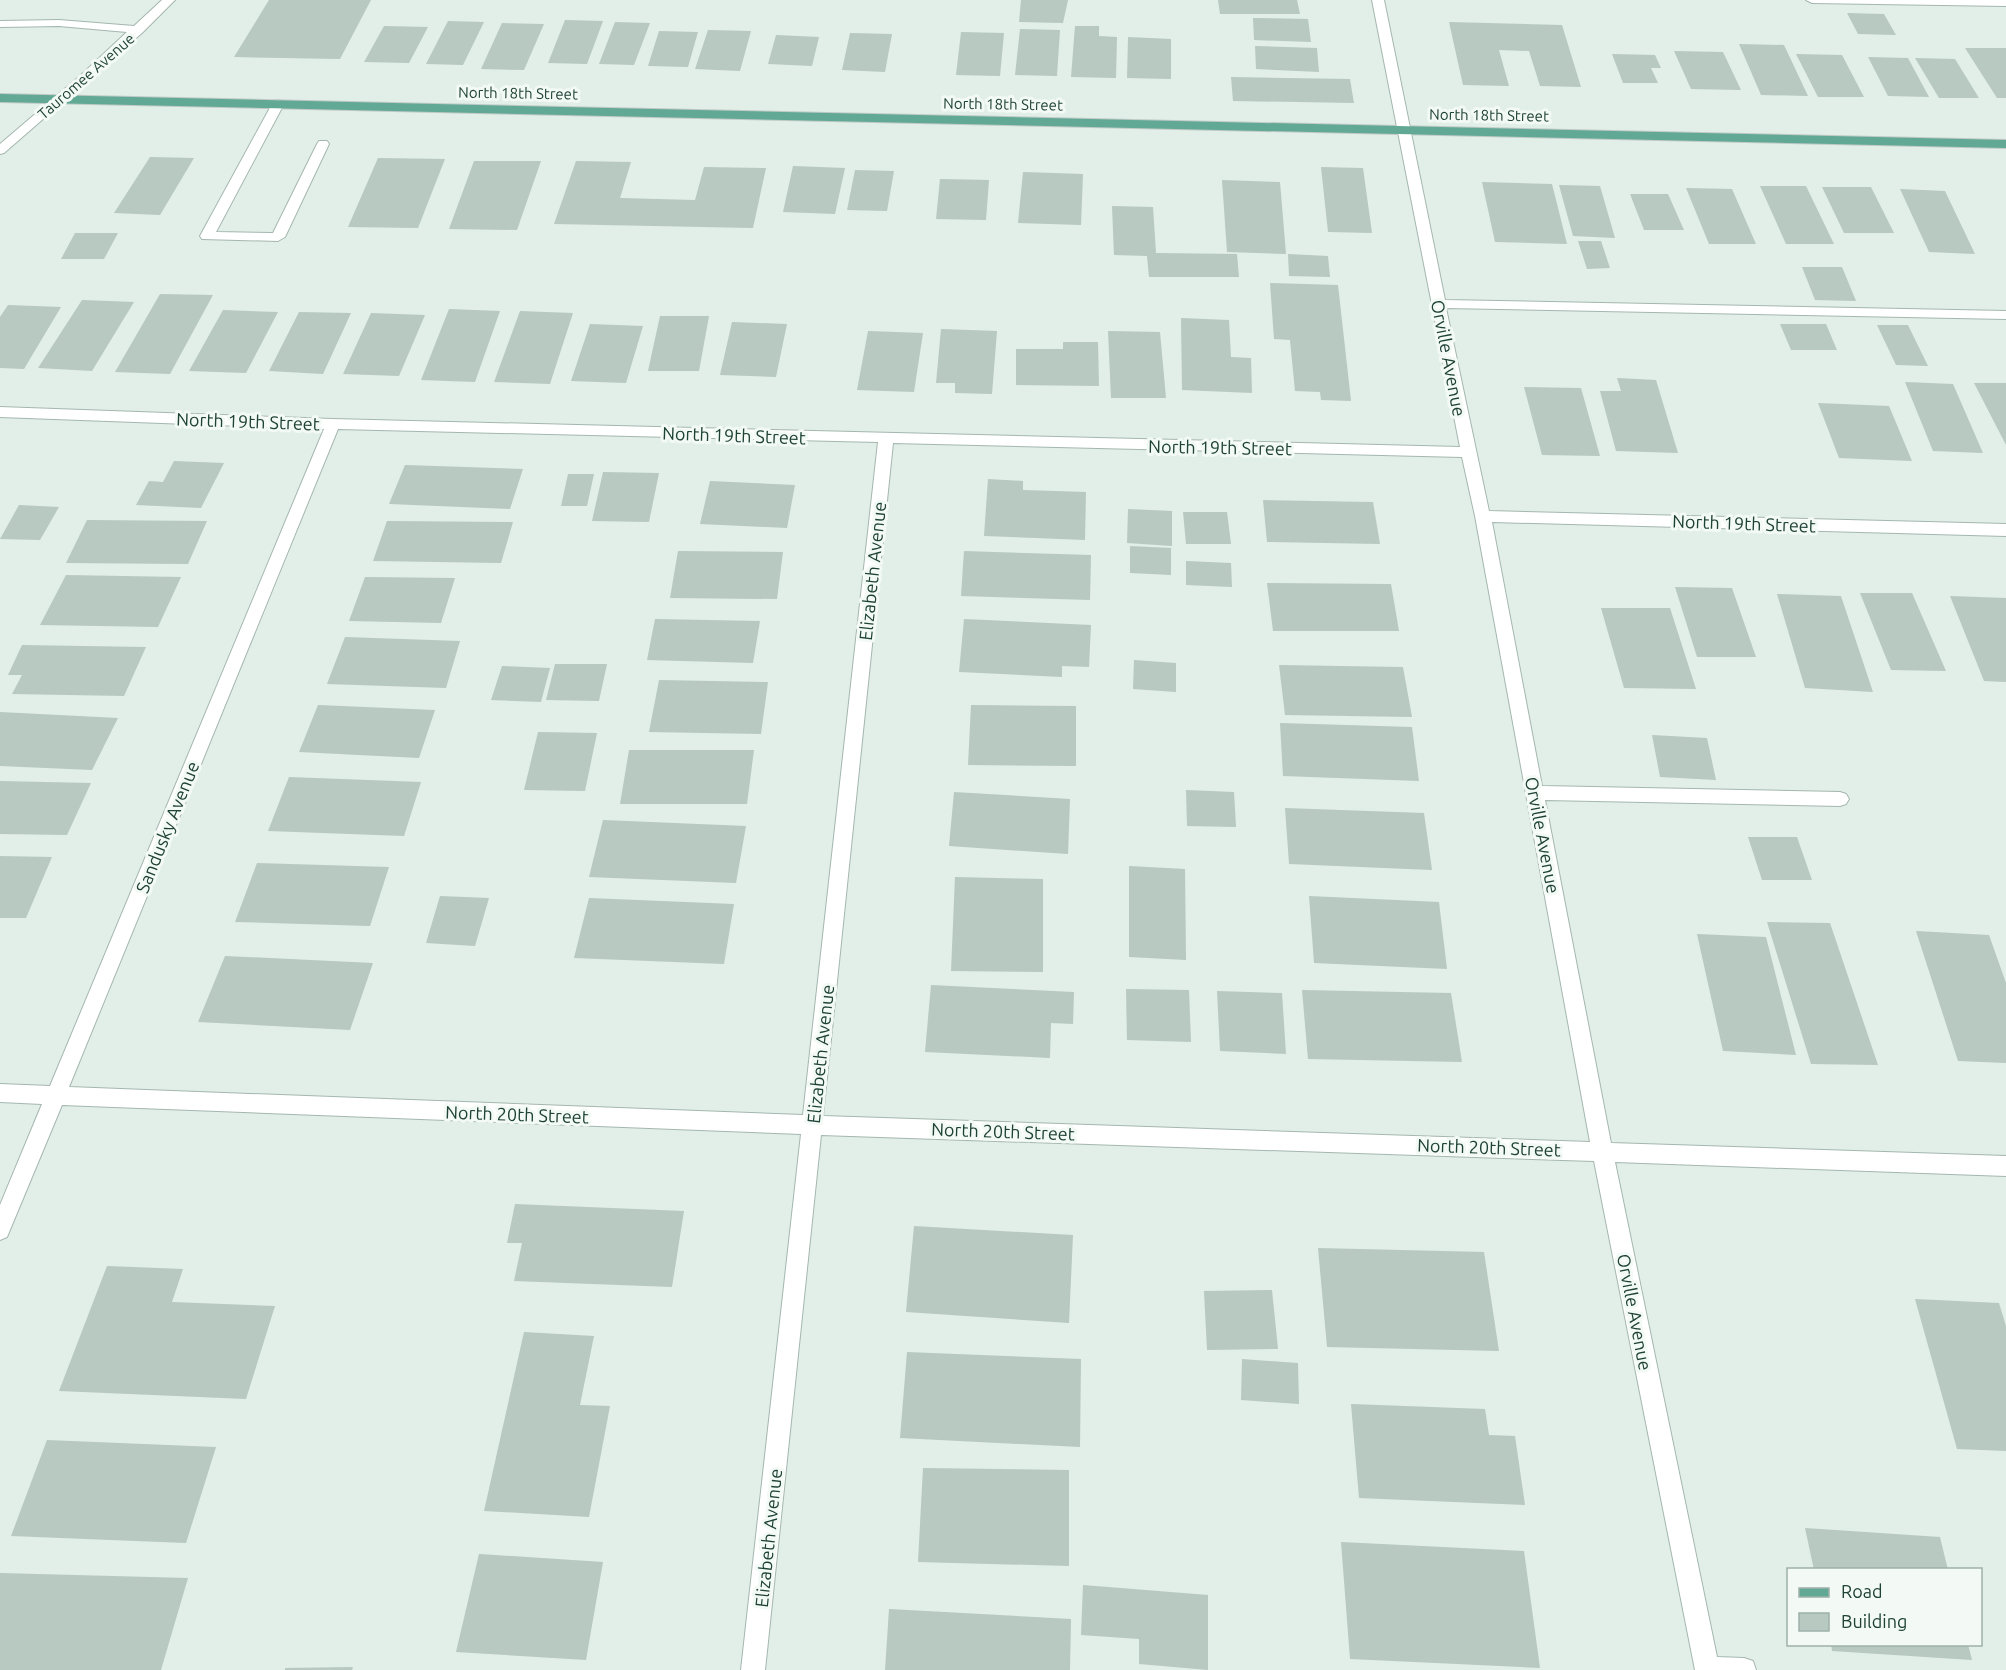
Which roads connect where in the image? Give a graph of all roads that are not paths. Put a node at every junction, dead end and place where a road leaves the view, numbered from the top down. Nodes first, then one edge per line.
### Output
1 (169, 0) edge
2 (1378, 0) edge
3 (1812, 0) edge
4 (2006, 3) edge
5 (0, 24) edge
6 (139, 30) junction
7 (0, 98) edge
8 (61, 99) junction
9 (278, 104) junction
10 (1404, 130) junction
11 (323, 144) dead end
12 (2006, 144) edge
13 (0, 150) edge
14 (1438, 304) junction
15 (2006, 315) edge
16 (0, 412) edge
17 (333, 424) junction
18 (886, 439) junction
19 (1468, 452) junction
20 (1483, 516) junction
21 (2006, 530) edge
22 (1535, 793) junction
23 (1840, 799) dead end
24 (0, 1093) edge
25 (56, 1096) junction
26 (813, 1125) junction
27 (1602, 1150) junction
28 (2006, 1166) edge
29 (0, 1230) edge
30 (1707, 1669) edge
31 (753, 1670) edge
32 (1744, 1670) edge

1 - 6 street, Tauromee Avenue
2 - 10 street, Orville Avenue
3 - 4 street
5 - 6 street
6 - 8 street, Tauromee Avenue
7 - 8 main road, North 18th Street
8 - 9 main road, North 18th Street
8 - 13 street, Tauromee Avenue
9 - 10 main road, North 18th Street
9 - 11 street
10 - 12 main road, North 18th Street
10 - 14 street, Orville Avenue
14 - 15 street
14 - 19 street, Orville Avenue
16 - 17 street, North 19th Street
17 - 18 street, North 19th Street
17 - 25 street, Sandusky Avenue
18 - 19 street, North 19th Street
18 - 26 street, Elizabeth Avenue
19 - 20 street, Orville Avenue
20 - 21 street, North 19th Street
20 - 22 street, Orville Avenue
22 - 23 street
22 - 27 street, Orville Avenue
24 - 25 street, North 20th Street
25 - 26 street, North 20th Street
25 - 29 street, Sandusky Avenue
26 - 27 street, North 20th Street
26 - 31 street, Elizabeth Avenue
27 - 28 street, North 20th Street
27 - 30 street, Orville Avenue
30 - 32 street

